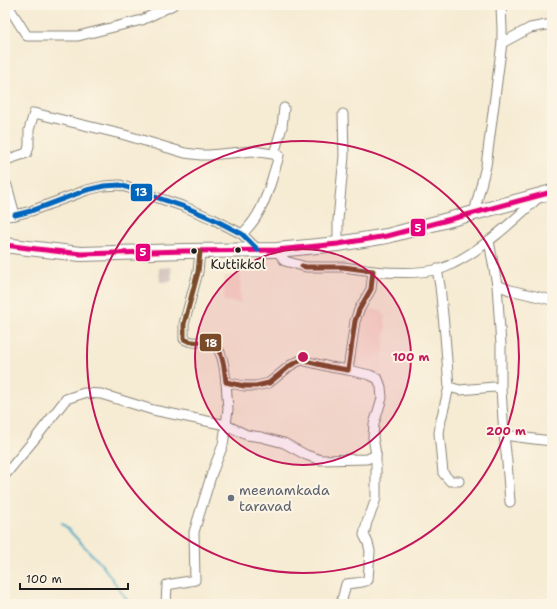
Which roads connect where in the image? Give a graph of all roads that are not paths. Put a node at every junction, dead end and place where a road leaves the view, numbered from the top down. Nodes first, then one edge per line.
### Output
1 (173, 5) edge
2 (501, 5) edge
3 (5, 10) edge
4 (552, 24) edge
5 (502, 43) junction
6 (284, 108) dead end
7 (343, 114) dead end
8 (274, 154) junction
9 (5, 161) edge
10 (5, 182) edge
11 (547, 193) edge
12 (474, 213) junction
13 (16, 215) junction
14 (5, 216) edge
15 (242, 234) junction
16 (489, 240) junction
17 (338, 244) junction
18 (5, 245) edge
19 (258, 250) junction
20 (277, 250) junction
21 (200, 252) junction
22 (437, 270) junction
23 (373, 271) junction
24 (497, 285) junction
25 (552, 300) edge
26 (348, 370) junction
27 (226, 382) junction
28 (448, 387) junction
29 (501, 389) junction
30 (226, 425) junction
31 (504, 435) junction
32 (552, 440) edge
33 (376, 455) junction
34 (5, 475) edge
35 (459, 480) dead end
36 (510, 502) dead end
37 (166, 604) edge
38 (341, 604) edge

1 - 3 street
2 - 5 street
4 - 5 street
5 - 12 street
6 - 8 street
7 - 17 street
8 - 9 street
8 - 15 street
10 - 13 street
11 - 12 highway
11 - 16 street
12 - 17 highway
13 - 14 street
13 - 15 street
15 - 19 street
16 - 22 street
16 - 24 street
17 - 20 highway
18 - 21 highway
19 - 20 highway
19 - 21 highway
20 - 23 street
21 - 27 street
22 - 23 street
22 - 28 street
23 - 26 street
24 - 25 street
24 - 29 street
26 - 27 street
26 - 33 street
27 - 30 street
28 - 29 street
28 - 35 street
29 - 31 street
30 - 33 street
30 - 34 street
30 - 37 street
31 - 32 street
31 - 36 street
33 - 38 street

